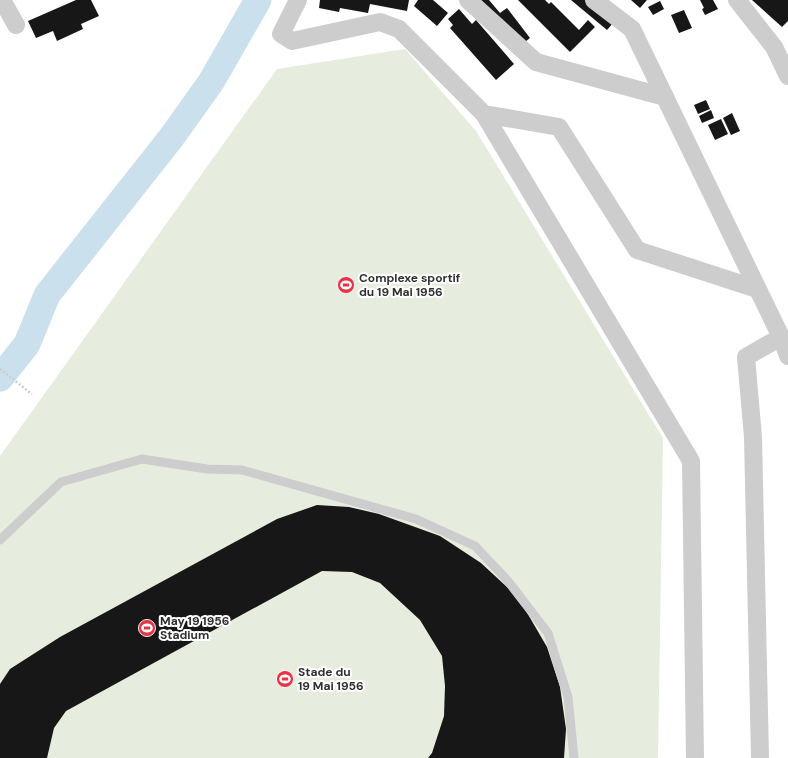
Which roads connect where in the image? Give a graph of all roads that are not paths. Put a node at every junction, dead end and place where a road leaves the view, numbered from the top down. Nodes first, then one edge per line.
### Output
1 (2, 0) edge
2 (298, 0) edge
3 (468, 0) edge
4 (594, 0) edge
5 (736, 0) edge
6 (16, 25) dead end
7 (788, 76) edge
8 (665, 97) junction
9 (484, 114) junction
10 (757, 289) junction
11 (780, 337) junction
12 (788, 356) edge
13 (0, 540) edge
14 (574, 758) edge
15 (695, 758) edge
16 (760, 758) edge

1 - 6 street
2 - 9 street
3 - 8 street
4 - 8 street
5 - 7 street
8 - 10 street
9 - 10 street
9 - 15 street
10 - 11 street
11 - 12 street
11 - 16 street
13 - 14 lane

